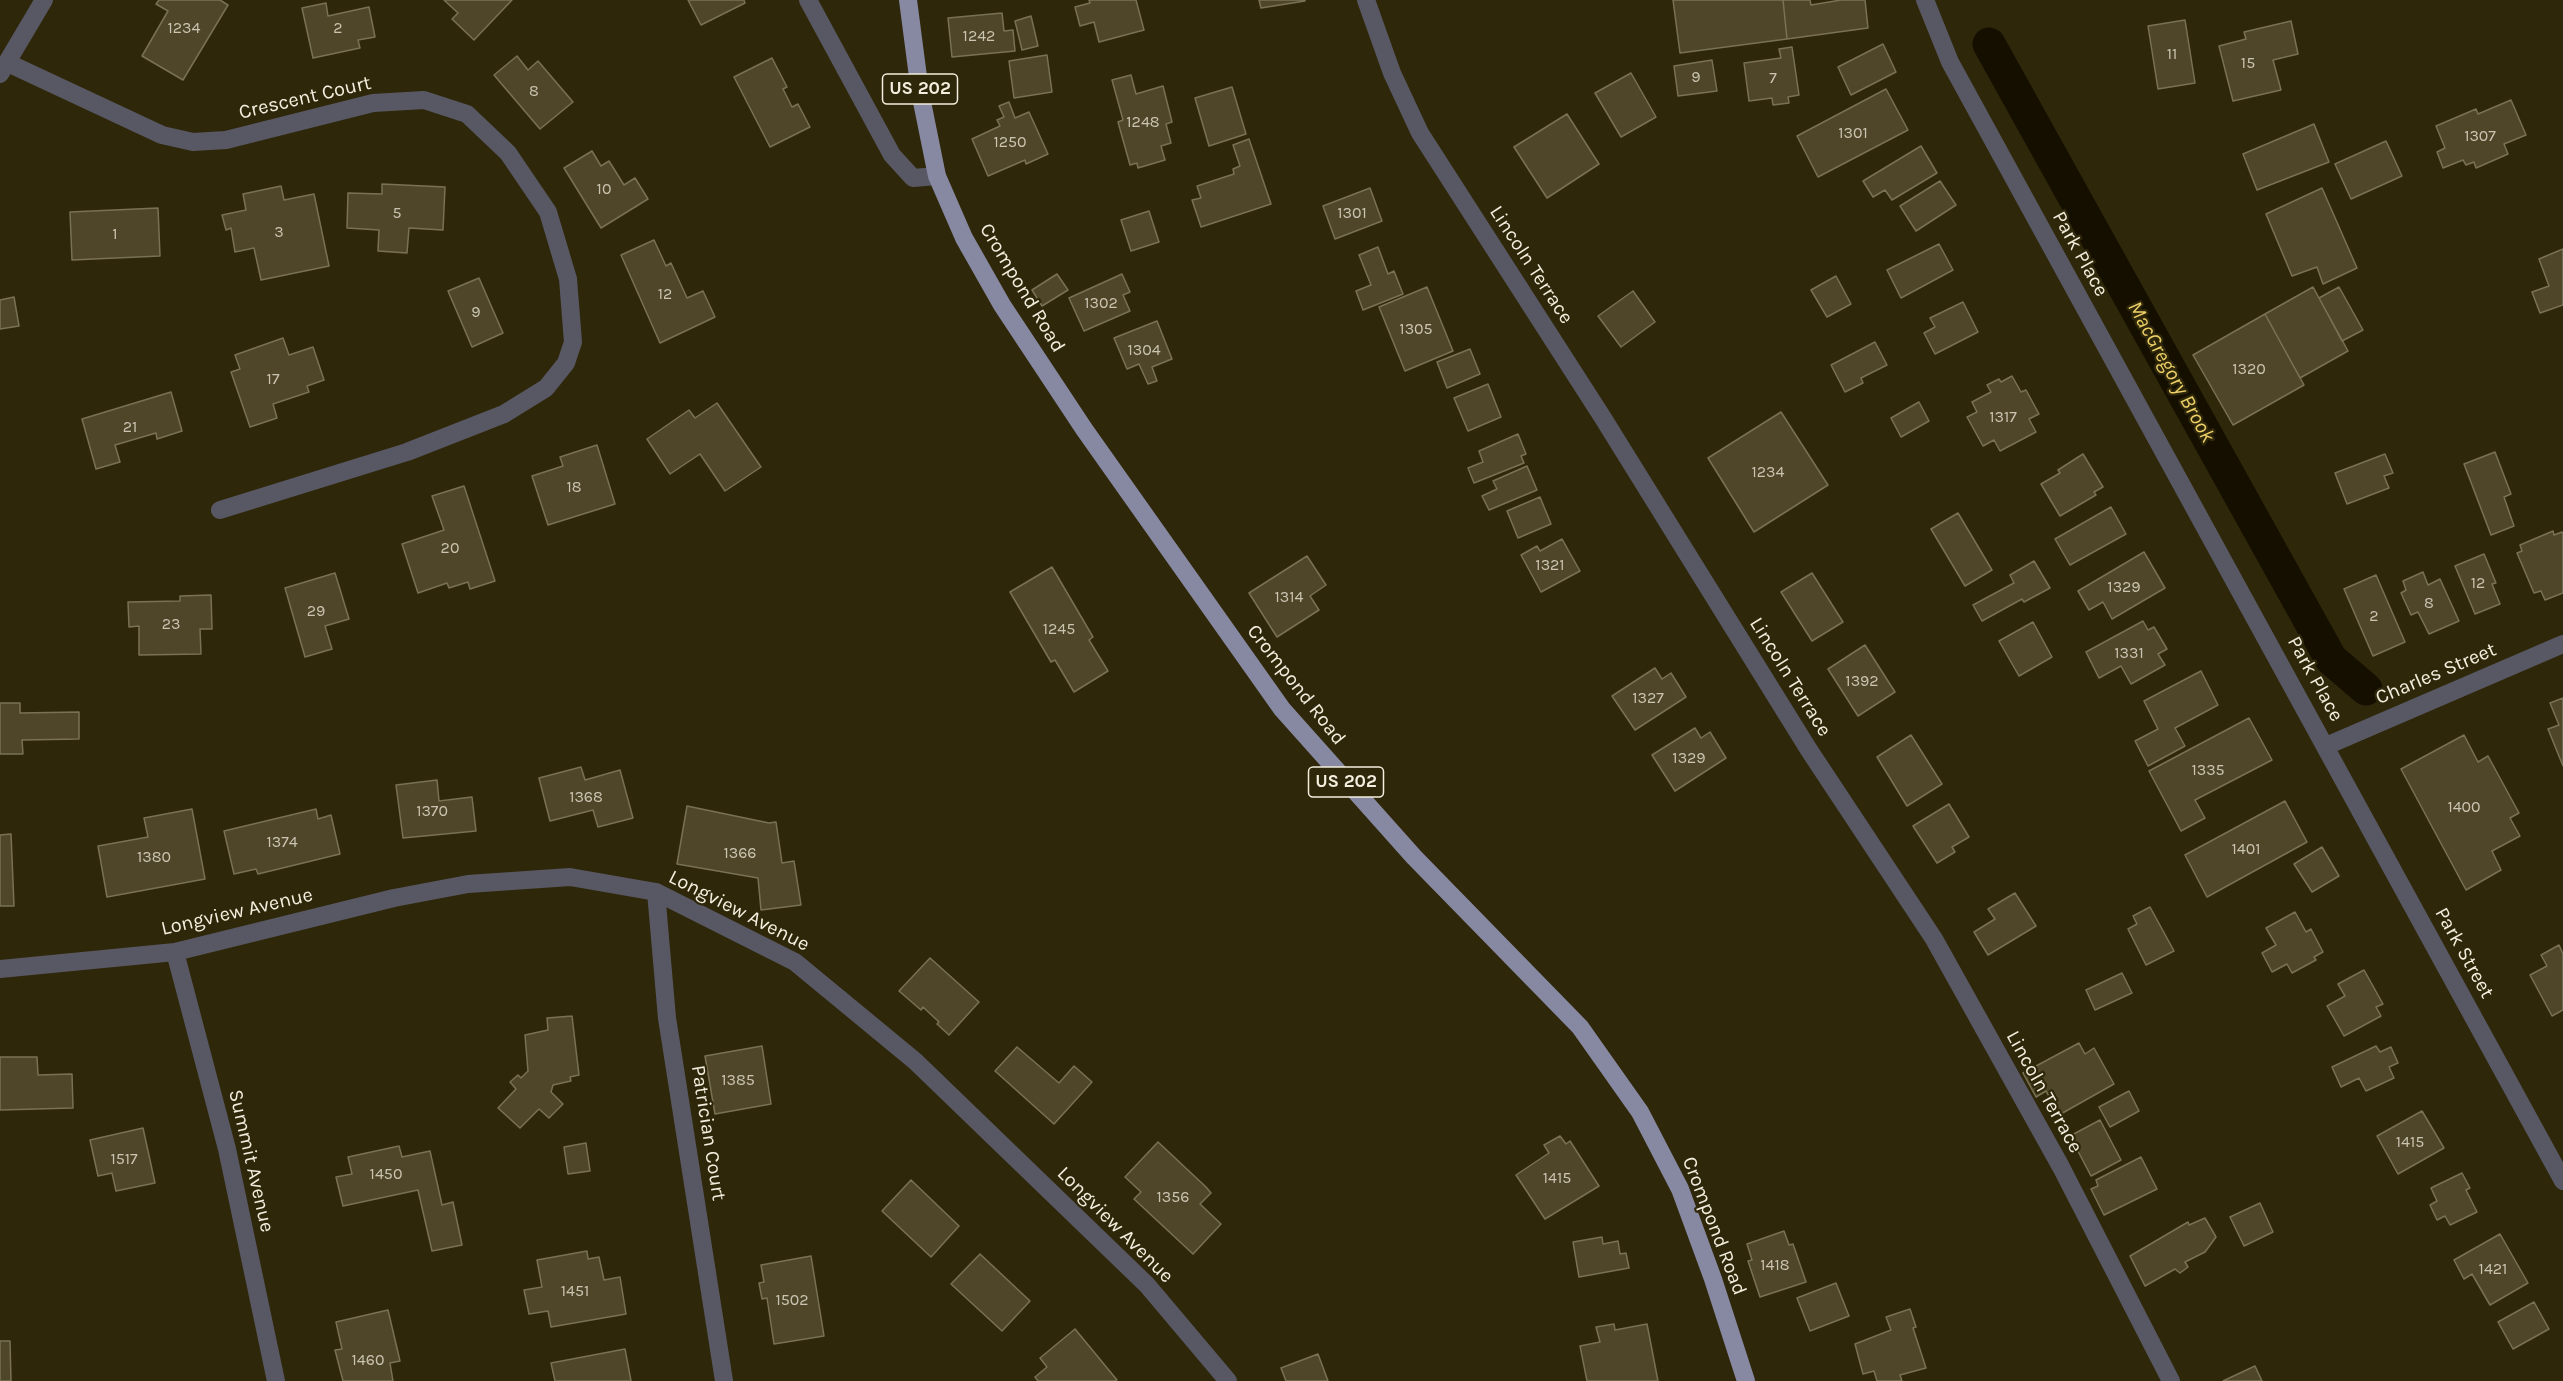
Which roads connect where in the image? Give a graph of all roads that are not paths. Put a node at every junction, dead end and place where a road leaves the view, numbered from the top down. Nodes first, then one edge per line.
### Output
1 (44, 0) edge
2 (808, 0) edge
3 (908, 0) edge
4 (1366, 0) edge
5 (1925, 0) edge
6 (4, 68) edge
7 (937, 176) junction
8 (220, 510) dead end
9 (2563, 644) edge
10 (2326, 746) junction
11 (656, 892) junction
12 (176, 952) junction
13 (0, 969) edge
14 (2563, 1181) edge
15 (276, 1381) edge
16 (724, 1381) edge
17 (1228, 1381) edge
18 (1746, 1381) edge
19 (2171, 1381) edge

1 - 6 street
2 - 7 street
3 - 7 main road, Crompond Road / US 202
4 - 19 street, Lincoln Terrace
5 - 10 street, Park Place
6 - 8 street, Crescent Court
7 - 18 main road, Crompond Road / US 202
9 - 10 street, Charles Street
10 - 14 street, Park Street
11 - 12 street, Longview Avenue
11 - 16 street, Patrician Court
11 - 17 street, Longview Avenue
12 - 13 street, Longview Avenue
12 - 15 street, Summit Avenue

